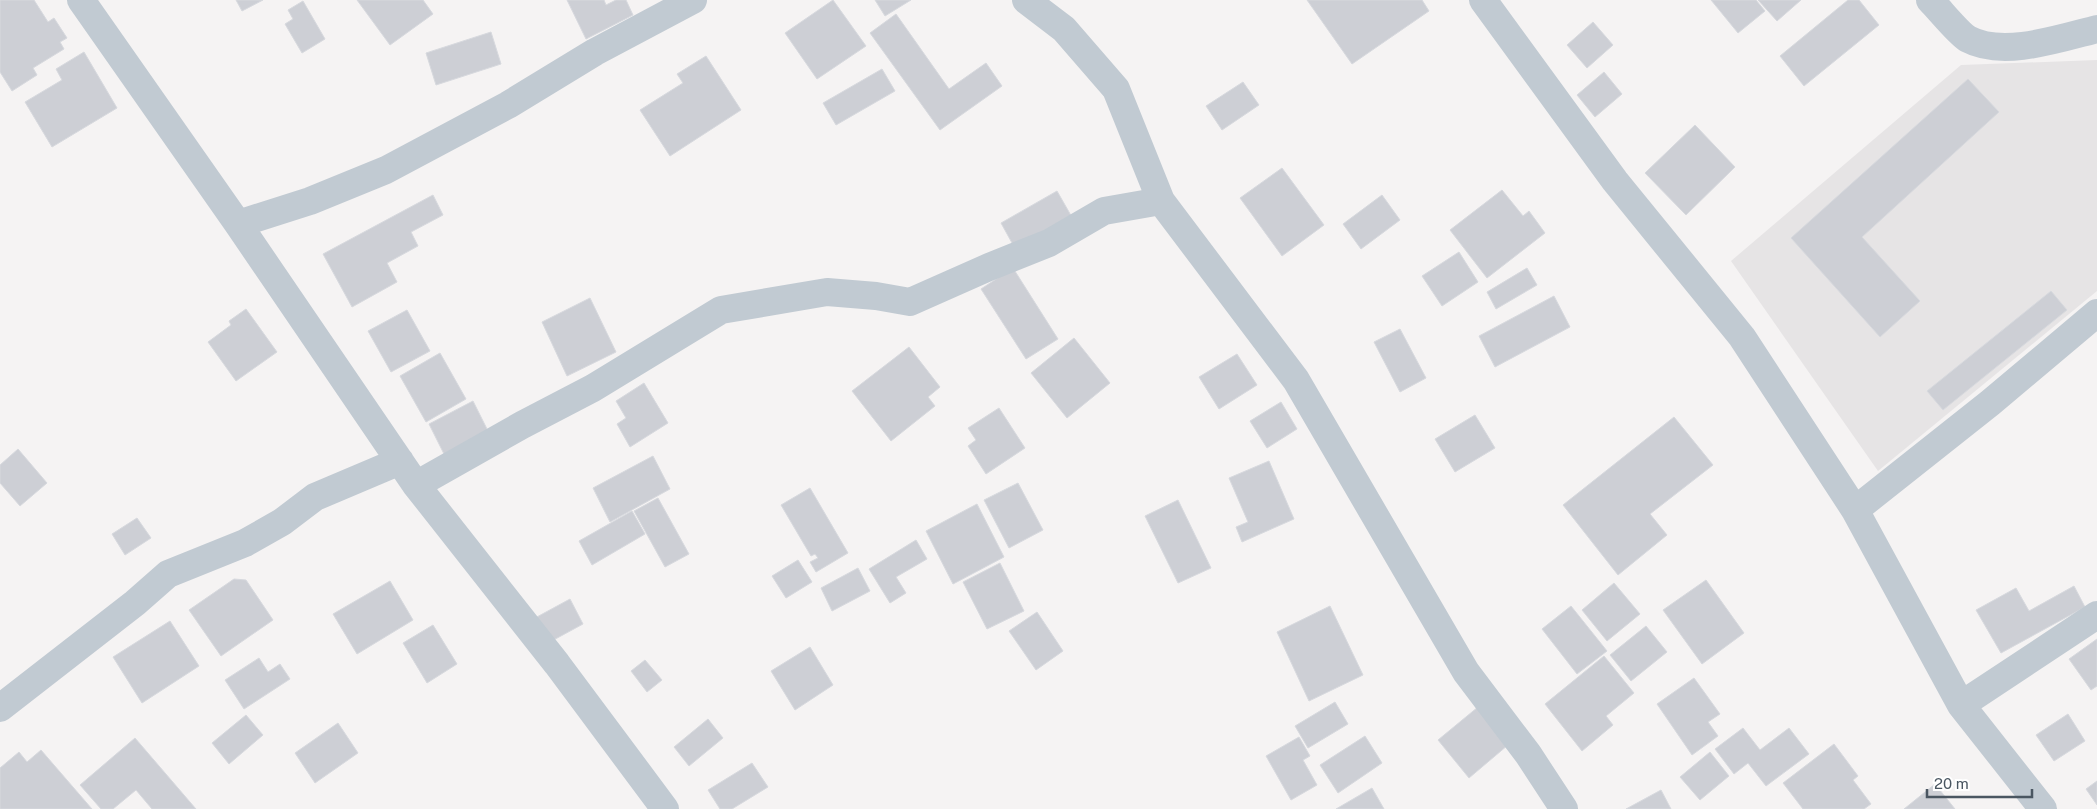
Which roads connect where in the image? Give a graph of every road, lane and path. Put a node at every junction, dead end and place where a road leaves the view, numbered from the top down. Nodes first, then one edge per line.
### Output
1 (81, 0) edge
2 (693, 0) edge
3 (1026, 0) edge
4 (1483, 0) edge
5 (1930, 0) edge
6 (2097, 29) edge
7 (1161, 201) junction
8 (238, 224) junction
9 (2097, 314) edge
10 (400, 461) junction
11 (416, 485) junction
12 (1855, 510) junction
13 (2097, 615) edge
14 (1961, 705) junction
15 (0, 708) edge
16 (665, 809) edge
17 (1564, 809) edge
18 (2043, 809) edge

1 - 8 street
2 - 8 street
3 - 7 street
4 - 12 street
5 - 6 street
7 - 11 street
7 - 17 street
8 - 10 street
9 - 12 street
10 - 11 street
10 - 15 street
11 - 16 street
12 - 14 street
13 - 14 street
14 - 18 street

